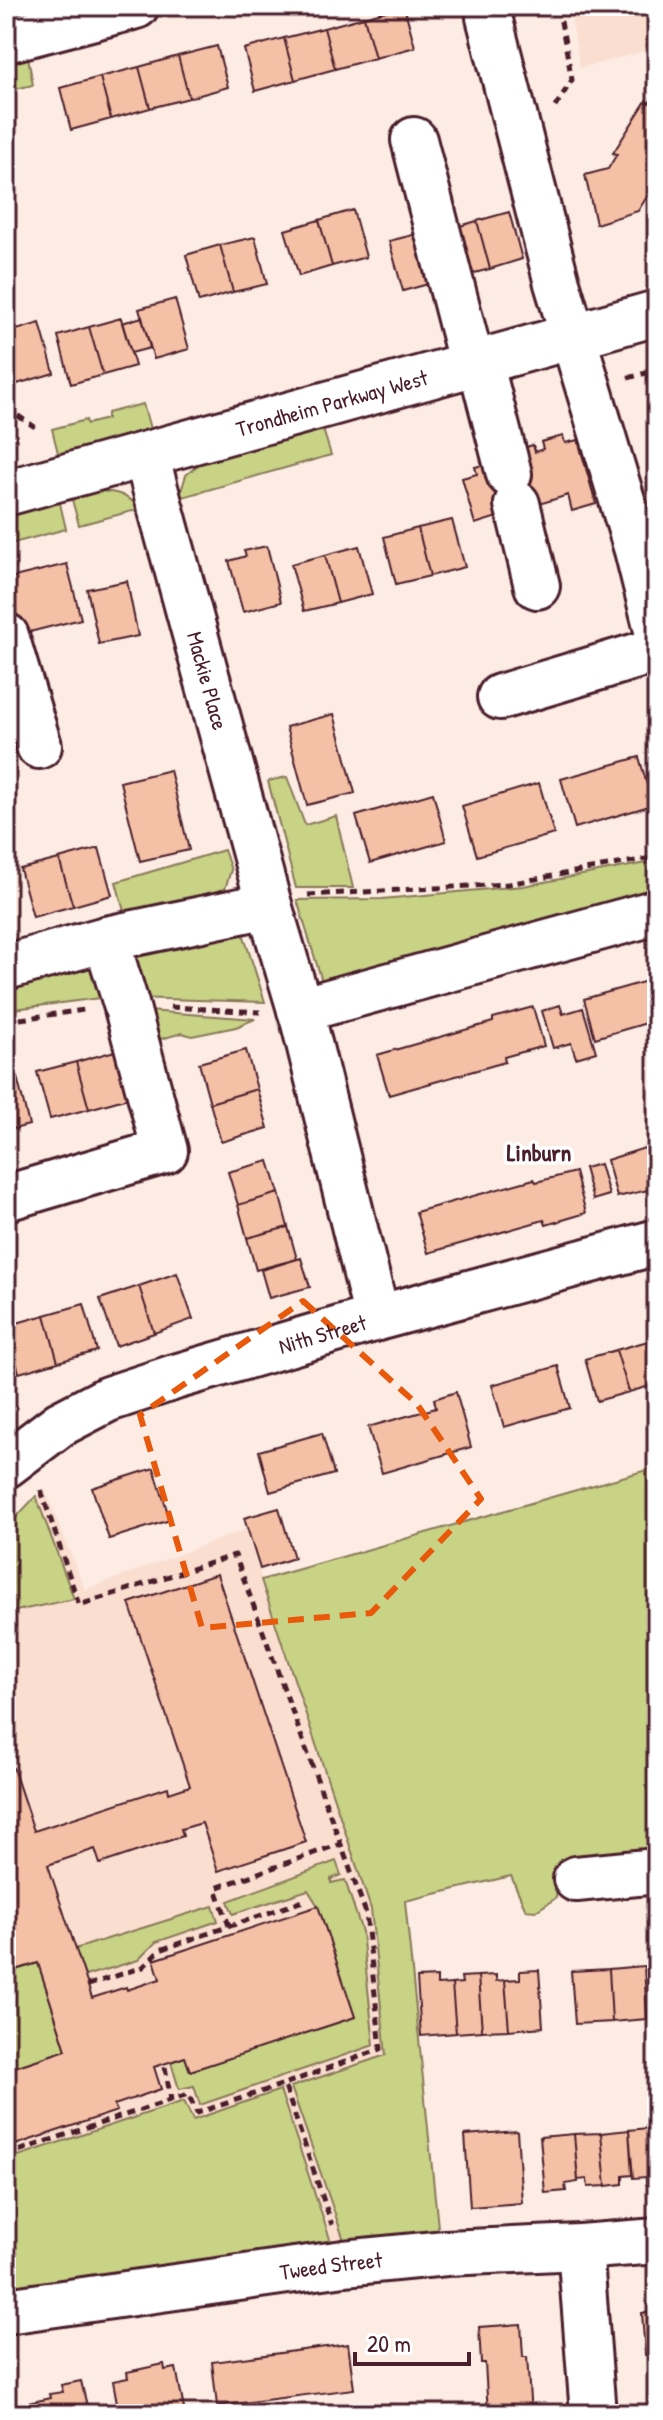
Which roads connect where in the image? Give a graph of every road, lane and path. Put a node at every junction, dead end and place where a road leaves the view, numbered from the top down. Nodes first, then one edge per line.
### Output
1 (136, 6) edge
2 (558, 6) edge
3 (489, 17) dead end
4 (6, 40) edge
5 (414, 140) dead end
6 (524, 156) junction
7 (657, 313) edge
8 (573, 337) junction
9 (476, 363) junction
10 (6, 408) edge
11 (35, 427) dead end
12 (146, 455) junction
13 (6, 493) edge
14 (537, 586) dead end
15 (657, 630) edge
16 (6, 636) edge
17 (657, 650) edge
18 (500, 697) dead end
19 (39, 746) dead end
20 (657, 857) edge
21 (268, 901) junction
22 (657, 912) edge
23 (106, 939) junction
24 (6, 967) edge
25 (300, 1010) junction
26 (6, 1198) edge
27 (657, 1242) edge
28 (377, 1318) junction
29 (16, 1456) edge
30 (340, 1844) junction
31 (657, 1871) edge
32 (576, 1879) dead end
33 (306, 1900) dead end
34 (229, 1926) junction
35 (88, 1985) dead end
36 (165, 2067) dead end
37 (284, 2084) junction
38 (171, 2100) junction
39 (6, 2155) edge
40 (657, 2241) edge
41 (580, 2247) junction
42 (344, 2263) junction
43 (6, 2311) edge
44 (593, 2414) edge

1 - 4 street
2 - 6 path
3 - 6 street
5 - 9 street
6 - 8 street
7 - 8 street, Trondheim Parkway West
8 - 9 street, Trondheim Parkway West
8 - 15 street
9 - 12 street, Trondheim Parkway West
9 - 14 street
10 - 11 path
12 - 13 street, Trondheim Parkway West
12 - 21 street, Mackie Place
16 - 19 street
17 - 18 street
20 - 21 path
21 - 23 street
21 - 25 street, Mackie Place
22 - 25 street
23 - 24 street
23 - 26 street
25 - 28 street, Mackie Place
27 - 28 street, Nith Street
28 - 29 street, Nith Street
29 - 30 path
30 - 34 path
30 - 37 path
31 - 32 street
33 - 34 path
34 - 35 path
36 - 38 path
37 - 38 path
37 - 42 path
38 - 39 path
40 - 41 street, Tweed Street
41 - 42 street, Tweed Street
41 - 44 street
42 - 43 street, Tweed Street

